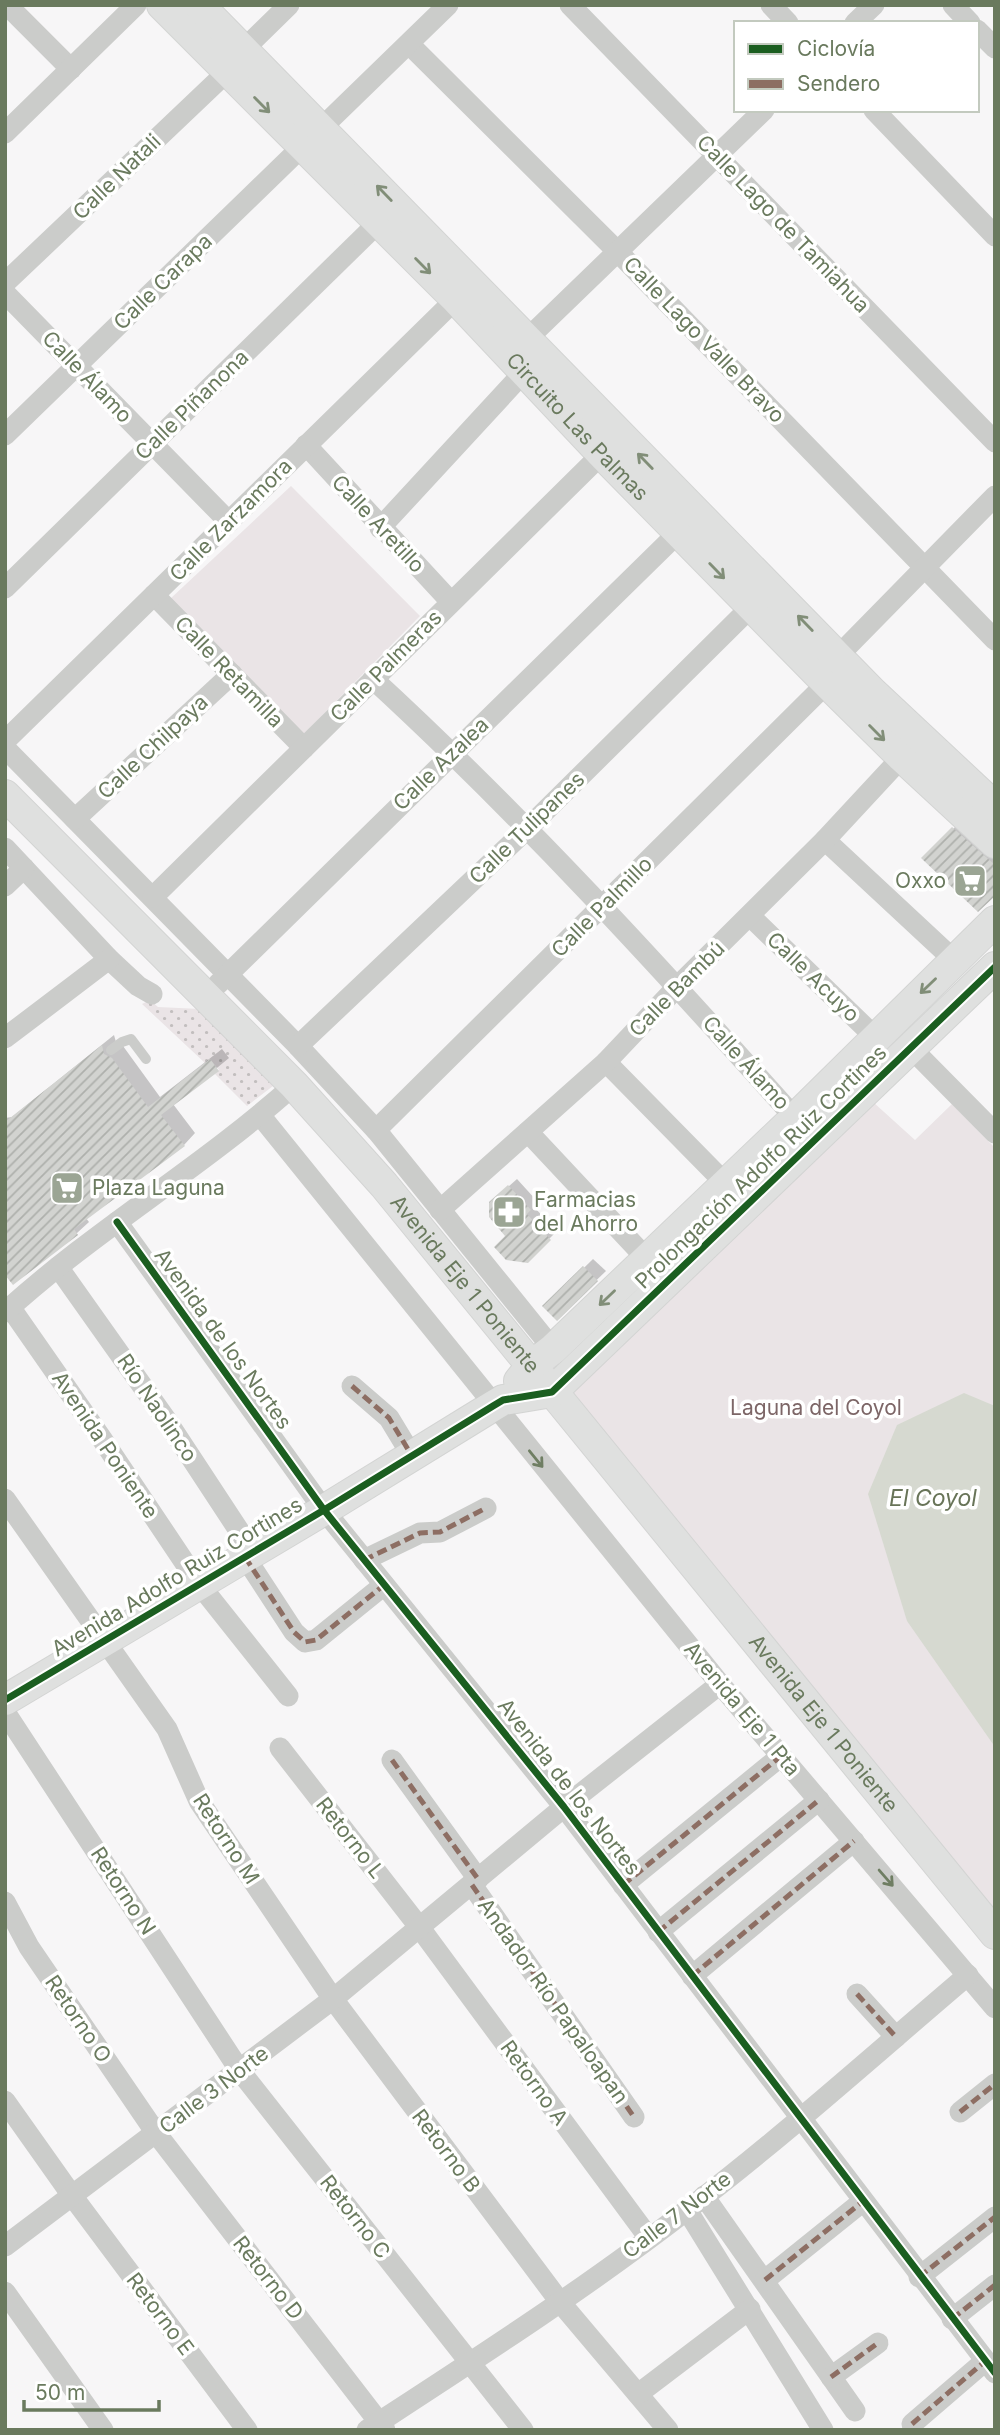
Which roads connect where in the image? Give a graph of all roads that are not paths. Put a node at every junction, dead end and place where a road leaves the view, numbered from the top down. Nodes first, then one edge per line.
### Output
1 (7, 5) edge
2 (136, 5) edge
3 (162, 5) edge
4 (199, 5) edge
5 (289, 5) edge
6 (448, 5) edge
7 (570, 5) edge
8 (771, 5) edge
9 (874, 5) edge
10 (953, 5) edge
11 (786, 21) edge
12 (857, 21) edge
13 (968, 21) edge
14 (979, 32) edge
15 (409, 44) junction
16 (995, 48) edge
17 (236, 60) junction
18 (71, 69) junction
19 (762, 112) edge
20 (876, 112) edge
21 (5, 133) edge
22 (313, 138) junction
23 (716, 155) junction
24 (379, 222) junction
25 (995, 236) edge
26 (617, 251) junction
27 (5, 283) edge
28 (5, 293) edge
29 (456, 299) junction
30 (526, 340) junction
31 (76, 367) junction
32 (524, 372) junction
33 (5, 435) edge
34 (995, 442) edge
35 (152, 444) junction
36 (306, 445) junction
37 (611, 445) junction
38 (995, 496) edge
39 (229, 522) junction
40 (380, 528) junction
41 (679, 532) junction
42 (924, 567) junction
43 (5, 588) edge
44 (155, 595) junction
45 (451, 602) junction
46 (752, 606) junction
47 (995, 640) edge
48 (832, 670) junction
49 (232, 674) junction
50 (373, 679) junction
51 (5, 741) edge
52 (5, 748) edge
53 (304, 748) junction
54 (453, 752) junction
55 (902, 757) junction
56 (5, 795) edge
57 (995, 807) edge
58 (75, 819) junction
59 (528, 828) junction
60 (825, 840) junction
61 (995, 843) edge
62 (5, 848) edge
63 (24, 867) junction
64 (5, 886) edge
65 (152, 897) junction
66 (603, 905) junction
67 (750, 916) junction
68 (995, 921) edge
69 (109, 959) junction
70 (954, 960) junction
71 (227, 975) junction
72 (991, 976) edge
73 (677, 987) junction
74 (152, 994) dead end
75 (205, 998) junction
76 (875, 1037) junction
77 (5, 1038) edge
78 (298, 1046) junction
79 (910, 1047) junction
80 (111, 1050) dead end
81 (146, 1059) dead end
82 (606, 1062) junction
83 (294, 1085) junction
84 (260, 1115) junction
85 (786, 1126) junction
86 (376, 1130) junction
87 (528, 1132) junction
88 (995, 1133) edge
89 (798, 1156) junction
90 (726, 1184) junction
91 (440, 1210) junction
92 (117, 1222) junction
93 (652, 1254) junction
94 (58, 1267) junction
95 (681, 1269) junction
96 (8, 1310) edge
97 (542, 1358) junction
98 (352, 1385) dead end
99 (552, 1392) junction
100 (498, 1403) junction
101 (412, 1456) junction
102 (5, 1499) edge
103 (486, 1508) dead end
104 (324, 1510) junction
105 (249, 1555) junction
106 (365, 1560) junction
107 (199, 1584) junction
108 (384, 1585) junction
109 (104, 1640) junction
110 (720, 1684) junction
111 (288, 1696) dead end
112 (5, 1700) edge
113 (5, 1712) edge
114 (279, 1748) dead end
115 (781, 1756) junction
116 (392, 1760) dead end
117 (819, 1800) junction
118 (564, 1807) junction
119 (854, 1841) junction
120 (475, 1882) junction
121 (623, 1885) junction
122 (5, 1902) edge
123 (420, 1928) junction
124 (658, 1932) junction
125 (995, 1934) edge
126 (968, 1975) junction
127 (692, 1976) junction
128 (857, 1994) dead end
129 (332, 1999) junction
130 (995, 2008) edge
131 (896, 2037) junction
132 (240, 2071) junction
133 (995, 2084) edge
134 (5, 2101) edge
135 (960, 2112) dead end
136 (635, 2117) dead end
137 (799, 2119) junction
138 (156, 2133) junction
139 (704, 2196) junction
140 (73, 2197) junction
141 (862, 2202) junction
142 (687, 2210) junction
143 (995, 2217) edge
144 (649, 2238) junction
145 (5, 2246) edge
146 (919, 2277) junction
147 (765, 2280) junction
148 (995, 2286) edge
149 (5, 2291) edge
150 (560, 2302) junction
151 (750, 2309) junction
152 (952, 2319) junction
153 (878, 2343) dead end
154 (470, 2363) junction
155 (991, 2366) edge
156 (831, 2377) junction
157 (638, 2395) junction
158 (855, 2411) dead end
159 (912, 2424) dead end
160 (377, 2427) edge
161 (103, 2430) edge
162 (247, 2430) edge
163 (523, 2430) edge
164 (668, 2430) edge
165 (823, 2430) edge

1 - 18 street
2 - 18 street
3 - 17 street, Circuito Las Palmas
4 - 17 street, Circuito Las Palmas
5 - 17 street, Calle Natali
6 - 15 street, Calle Carapa
7 - 23 street, Calle Lago de Tamiahua
8 - 11 street
9 - 12 street
10 - 13 street
14 - 16 street
15 - 22 street, Calle Carapa
15 - 26 street, Calle Lago Valle Bravo
17 - 22 street, Circuito Las Palmas
17 - 27 street, Calle Natali
18 - 21 street
19 - 23 street
20 - 25 street
22 - 24 street, Circuito Las Palmas
30 -> 22 street, Circuito Las Palmas
22 - 31 street, Calle Carapa
23 - 26 street
23 - 34 street, Calle Lago de Tamiahua
24 -> 29 street, Circuito Las Palmas
24 - 35 street, Calle Piñanona
26 - 30 street
26 - 42 street, Calle Lago Valle Bravo
28 - 31 street, Calle Álamo
29 - 32 street, Circuito Las Palmas
29 - 36 street, Calle Zarzamora
30 - 37 street, Circuito Las Palmas
31 - 33 street, Calle Carapa
31 - 35 street, Calle Álamo
32 - 37 street, Circuito Las Palmas
32 - 40 street
35 - 39 street, Calle Álamo
35 - 43 street, Calle Piñanona
36 - 39 street, Calle Zarzamora
36 - 40 street, Calle Aretillo
37 - 41 street, Circuito Las Palmas
37 - 45 street, Calle Palmeras
48 -> 37 street, Circuito Las Palmas
38 - 42 street, Calle Palmillo
39 - 44 street, Calle Zarzamora
40 - 45 street, Calle Aretillo
41 -> 46 street, Circuito Las Palmas
41 - 54 street, Calle Azalea
42 - 47 street, Calle Lago Valle Bravo
42 - 48 street, Calle Palmillo
44 - 49 street, Calle Retamilla
44 - 51 street, Calle Zarzamora
45 - 50 street, Calle Palmeras
46 - 48 street, Circuito Las Palmas
46 - 59 street, Calle Tulipanes
48 -> 55 street, Circuito Las Palmas
48 - 57 street, Circuito Las Palmas
48 - 66 street, Calle Palmillo
49 - 53 street, Calle Retamilla
49 - 58 street, Calle Chilpaya
50 - 53 street, Calle Palmeras
50 - 54 street, Calle Álamo
52 - 58 street, Avenida Eje 1 Poniente
53 - 65 street, Calle Palmeras
54 - 59 street, Calle Álamo
54 - 71 street, Calle Azalea
55 - 60 street, Calle Bambú
55 - 61 street, Circuito Las Palmas
56 - 75 street, Avenida Eje 1 Poniente
58 - 65 street, Avenida Eje 1 Poniente
59 - 66 street, Calle Álamo
59 - 78 street, Calle Tulipanes
60 - 67 street, Calle Bambú
60 - 70 street
62 - 63 street
63 - 64 street
63 - 69 street
65 - 71 street, Avenida Eje 1 Poniente
66 - 73 street, Calle Álamo
66 - 86 street, Calle Palmillo
67 - 73 street, Calle Bambú
67 - 76 street, Calle Acuyo
68 - 70 street, Prolongación Adolfo Ruiz Cortines
69 - 74 street
69 - 77 street
70 -> 76 street, Prolongación Adolfo Ruiz Cortines
71 - 75 street, Calle Azalea
71 - 78 street, Avenida Eje 1 Poniente
72 - 79 street, Prolongación Adolfo Ruiz Cortines
73 - 82 street, Calle Bambú
73 - 85 street, Calle Álamo
75 - 83 street, Avenida Eje 1 Poniente
76 - 85 street, Prolongación Adolfo Ruiz Cortines
78 - 86 street, Avenida Eje 1 Poniente
79 - 88 street
79 - 89 street, Prolongación Adolfo Ruiz Cortines
80 - 81 lane
82 - 87 street, Calle Bambú
82 - 90 street
83 - 84 street
83 - 97 street, Avenida Eje 1 Poniente
84 - 92 street
84 - 100 street, Avenida Eje 1 Pta
85 - 89 street
85 - 90 street, Prolongación Adolfo Ruiz Cortines
86 - 91 street, Avenida Eje 1 Poniente
87 - 91 street, Calle Bambú
87 - 93 street
89 - 95 street, Prolongación Adolfo Ruiz Cortines
90 - 93 street, Prolongación Adolfo Ruiz Cortines
91 - 97 street, Avenida Eje 1 Poniente
92 - 94 street
92 - 104 street, Avenida de los Nortes
93 - 95 street
93 -> 97 street, Prolongación Adolfo Ruiz Cortines
94 - 96 street
94 - 105 street, Río Naolinco
95 - 99 street, Prolongación Adolfo Ruiz Cortines
96 - 107 street, Avenida Poniente
97 - 99 street, Avenida Eje 1 Poniente
97 - 100 street, Avenida Adolfo Ruiz Cortines
98 - 101 street
99 - 100 street, Avenida Adolfo Ruiz Cortines
99 - 125 street, Avenida Eje 1 Poniente
100 - 101 street, Avenida Adolfo Ruiz Cortines
100 -> 110 street, Avenida Eje 1 Pta
101 - 104 street, Avenida Adolfo Ruiz Cortines
102 - 109 street, Retorno M
103 - 106 street
104 - 105 street, Avenida Adolfo Ruiz Cortines
104 - 106 street, Avenida de los Nortes
105 - 107 street, Avenida Adolfo Ruiz Cortines
105 - 108 street, Río Naolinco
106 - 108 street, Avenida de los Nortes
107 - 109 street, Avenida Adolfo Ruiz Cortines
107 - 111 street
108 - 118 street, Avenida de los Nortes
109 - 112 street, Avenida Adolfo Ruiz Cortines
109 - 129 street, Retorno M
110 - 115 street, Avenida Eje 1 Pta
110 - 118 street, Calle 3 Norte
113 - 132 street, Retorno N
114 - 123 street, Retorno L
115 - 117 street, Avenida Eje 1 Pta
115 - 121 street
116 - 120 street, Andador Río Papaloapan
117 - 119 street, Avenida Eje 1 Pta
117 - 124 street
118 - 120 street, Calle 3 Norte
118 - 121 street, Avenida de los Nortes
119 -> 126 street, Avenida Eje 1 Pta
119 - 127 street
120 - 123 street, Calle 3 Norte
120 - 136 street, Andador Río Papaloapan
121 - 124 street, Avenida de los Nortes
122 - 138 street, Retorno O
123 - 129 street, Calle 3 Norte
123 - 144 street, Retorno A
124 - 127 street, Avenida de los Nortes
126 - 130 street, Avenida Eje 1 Pta
126 - 131 street, Calle 7 Norte
127 - 137 street, Avenida de los Nortes
128 - 131 street
129 - 132 street, Calle 3 Norte
129 - 150 street, Retorno B
131 - 137 street, Calle 7 Norte
132 - 138 street, Calle 3 Norte
132 - 154 street, Retorno C
133 - 135 street
134 - 140 street, Retorno E
137 - 139 street, Calle 7 Norte
137 - 141 street, Avenida de los Nortes
138 - 140 street, Calle 3 Norte
138 - 160 street, Retorno D
139 - 142 street, Calle 7 Norte
139 - 147 street
140 - 145 street, Calle 3 Norte
140 - 162 street, Retorno E
141 - 146 street, Avenida de los Nortes
141 - 147 street
142 - 144 street, Calle 7 Norte
142 - 151 street
143 - 146 street
144 - 150 street, Calle 7 Norte
146 - 152 street, Avenida de los Nortes
147 - 156 street
148 - 152 street
149 - 161 street
150 - 154 street, Calle 7 Norte
150 - 157 street, Retorno B
151 - 157 street
151 - 165 street
152 - 155 street, Avenida de los Nortes
153 - 156 street
154 - 160 street, Calle 7 Norte
154 - 163 street, Retorno C
155 - 159 street
156 - 158 street
157 - 164 street, Retorno B

